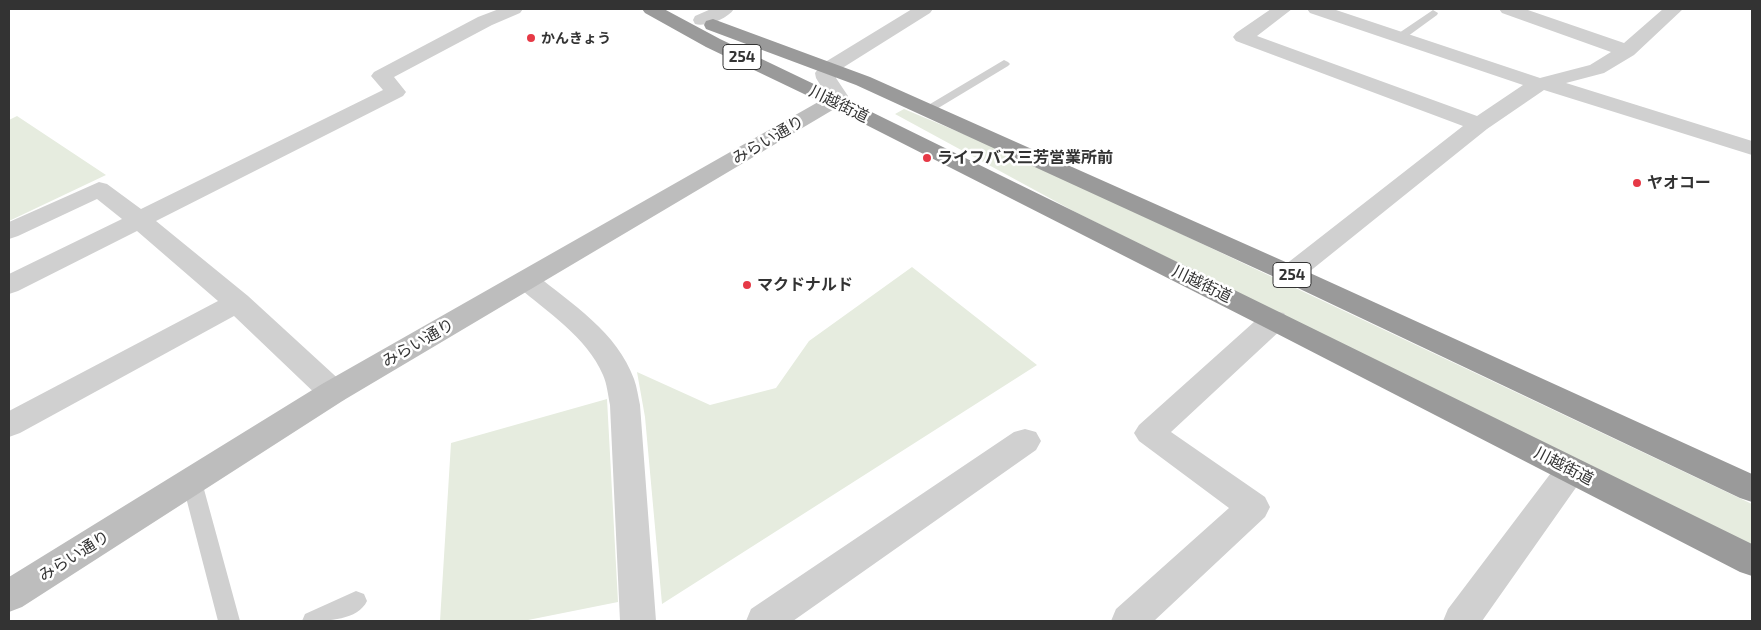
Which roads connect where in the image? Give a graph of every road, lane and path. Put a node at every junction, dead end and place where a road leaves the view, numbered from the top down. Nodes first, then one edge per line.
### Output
1 (514, 9) edge
2 (651, 9) edge
3 (670, 9) edge
4 (725, 9) edge
5 (924, 9) edge
6 (1283, 9) edge
7 (1316, 9) edge
8 (1508, 9) edge
9 (1664, 10) edge
10 (1433, 13) dead end
11 (702, 20) junction
12 (1400, 37) junction
13 (1627, 52) junction
14 (1004, 64) dead end
15 (829, 68) junction
16 (1542, 84) junction
17 (834, 101) junction
18 (926, 110) junction
19 (1479, 124) junction
20 (1752, 148) edge
21 (140, 219) junction
22 (9, 231) edge
23 (1290, 274) junction
24 (526, 280) junction
25 (9, 285) edge
26 (238, 302) junction
27 (1274, 320) junction
28 (333, 392) junction
29 (9, 425) edge
30 (1025, 441) dead end
31 (1570, 470) junction
32 (192, 482) junction
33 (1752, 489) edge
34 (1752, 561) edge
35 (9, 596) edge
36 (356, 601) dead end
37 (229, 621) edge
38 (314, 621) edge
39 (638, 621) edge
40 (764, 621) edge
41 (1130, 621) edge
42 (1461, 621) edge

1 - 21 street
2 - 17 highway, 川越街道 / 254
3 - 11 highway, 川越街道 / 254
4 - 11 street
5 - 15 street
6 - 19 street
7 - 12 street
8 - 13 street
9 - 13 street
10 - 12 lane
11 - 15 highway, 川越街道 / 254
12 - 16 street
13 - 16 street
14 - 18 lane
15 - 17 street
15 - 18 highway, 川越街道 / 254
16 - 19 street
16 - 20 street
17 - 24 street, みらい通り
17 - 27 highway, 川越街道 / 254
18 - 23 highway, 川越街道 / 254
19 - 23 street
21 - 22 street
21 - 25 street
21 - 26 street
23 - 33 highway, 川越街道 / 254
24 - 28 street, みらい通り
24 - 39 street
26 - 28 street
26 - 29 street
27 - 31 highway, 川越街道 / 254
27 - 41 street
28 - 32 street, みらい通り
30 - 40 street
31 - 34 highway, 川越街道 / 254
31 - 42 street
32 - 35 street, みらい通り
32 - 37 lane
36 - 38 lane

